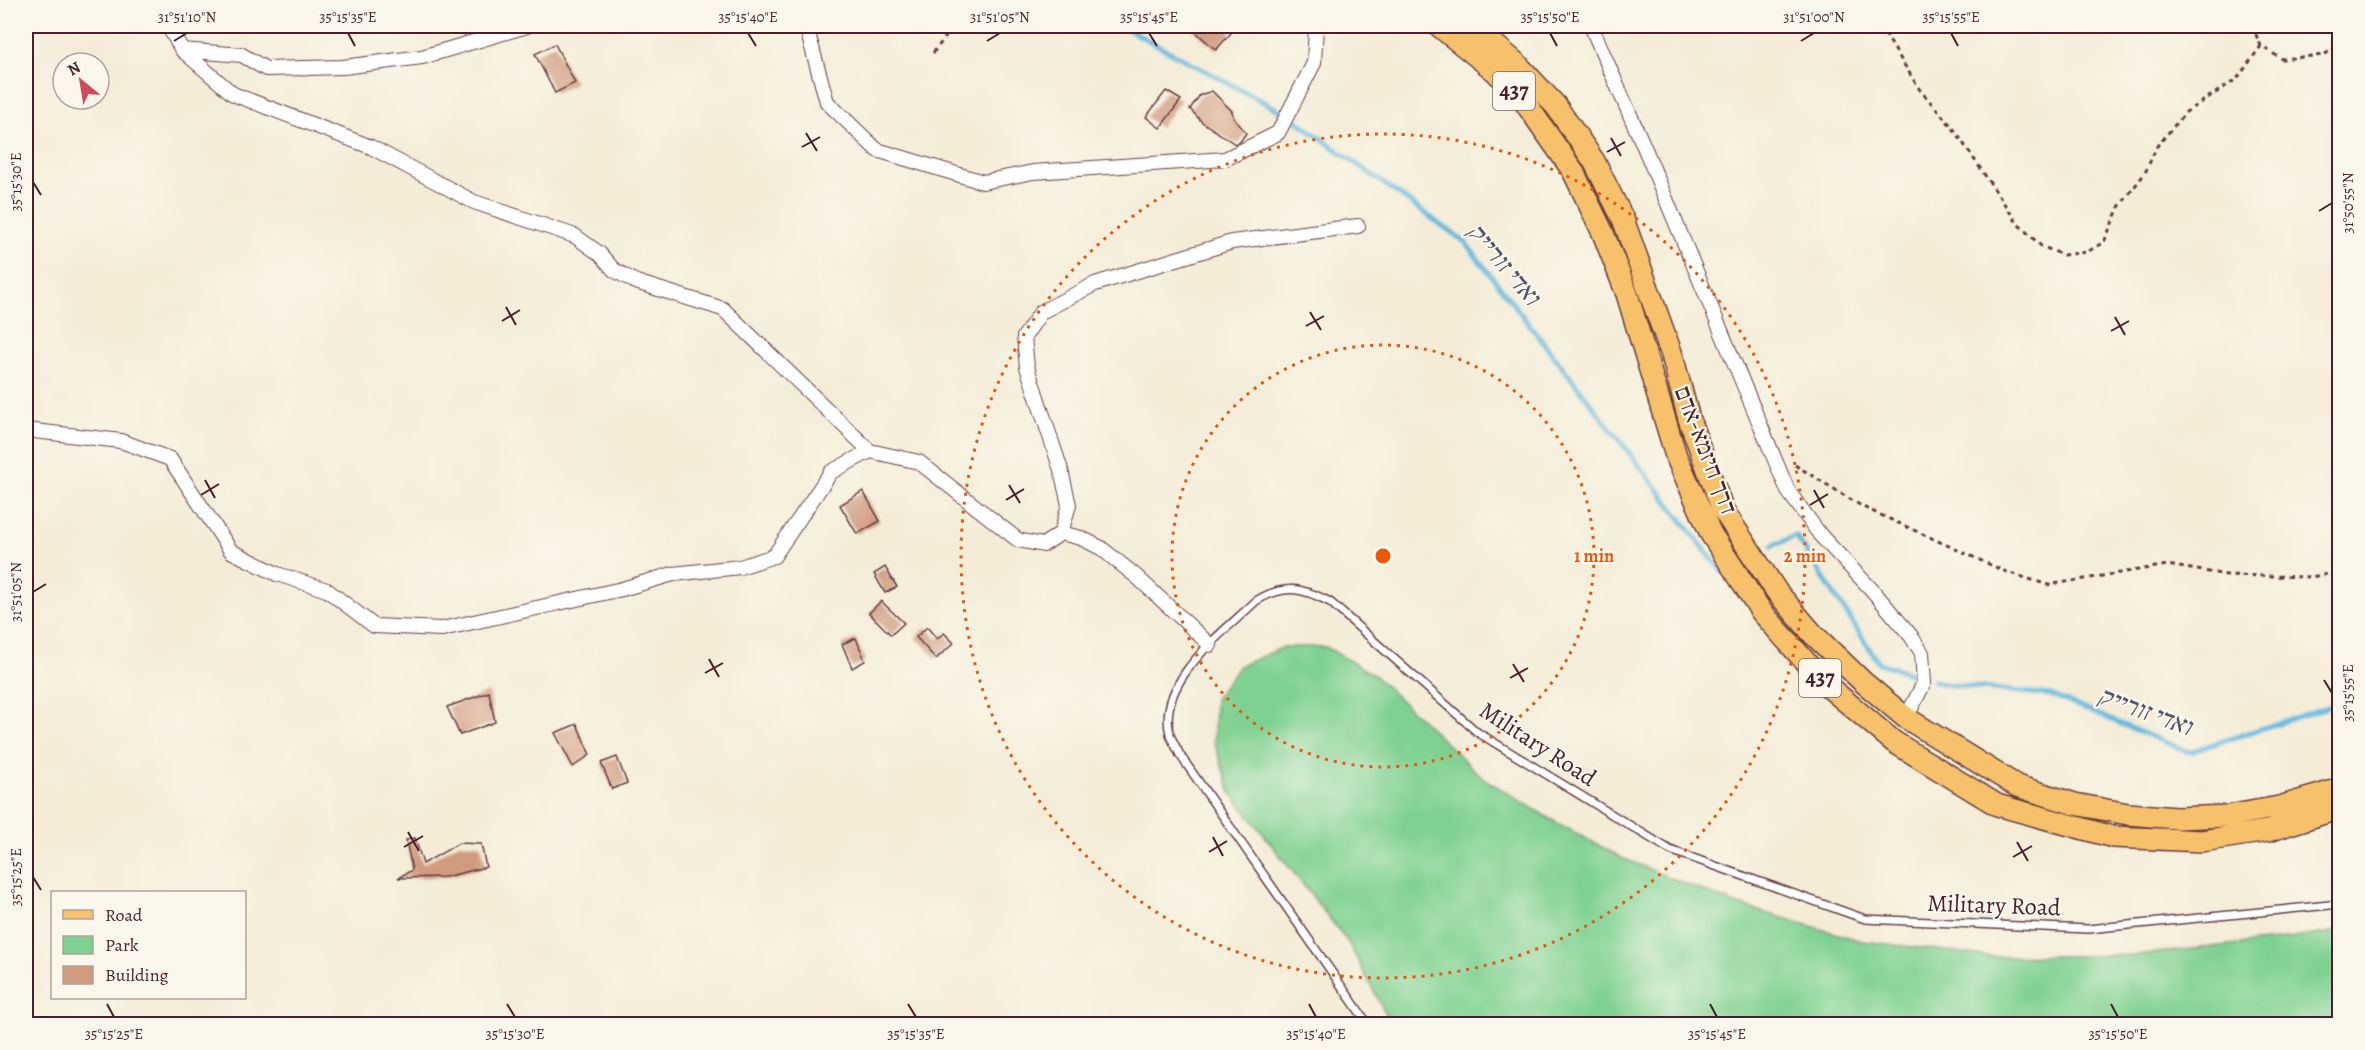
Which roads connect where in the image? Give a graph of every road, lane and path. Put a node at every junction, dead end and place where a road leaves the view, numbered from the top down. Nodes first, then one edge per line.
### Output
1 (168, 26) edge
2 (527, 26) edge
3 (806, 26) edge
4 (954, 26) edge
5 (1316, 26) edge
6 (1439, 26) edge
7 (1473, 26) edge
8 (1591, 26) edge
9 (1880, 26) edge
10 (2252, 26) edge
11 (2340, 44) edge
12 (2261, 46) junction
13 (182, 50) junction
14 (933, 53) dead end
15 (1358, 226) dead end
16 (26, 430) edge
17 (870, 451) junction
18 (1795, 464) dead end
19 (1061, 533) junction
20 (2340, 572) edge
21 (1210, 645) junction
22 (1906, 718) junction
23 (2340, 789) edge
24 (2340, 808) edge
25 (2340, 904) edge
26 (1368, 1024) edge

1 - 13 street
2 - 13 street
3 - 5 street
4 - 14 path
6 - 24 main road, דרך חיזמא-אדם / 437
7 - 22 main road, דרך חיזמא-אדם / 437
8 - 22 street
9 - 12 path
10 - 12 path
11 - 12 path
13 - 17 street
15 - 19 street
16 - 17 street
17 - 19 street
18 - 20 path
19 - 21 street
21 - 25 lane, Military Road
21 - 26 lane, Military Road
22 - 23 main road, דרך חיזמא-אדם / 437

